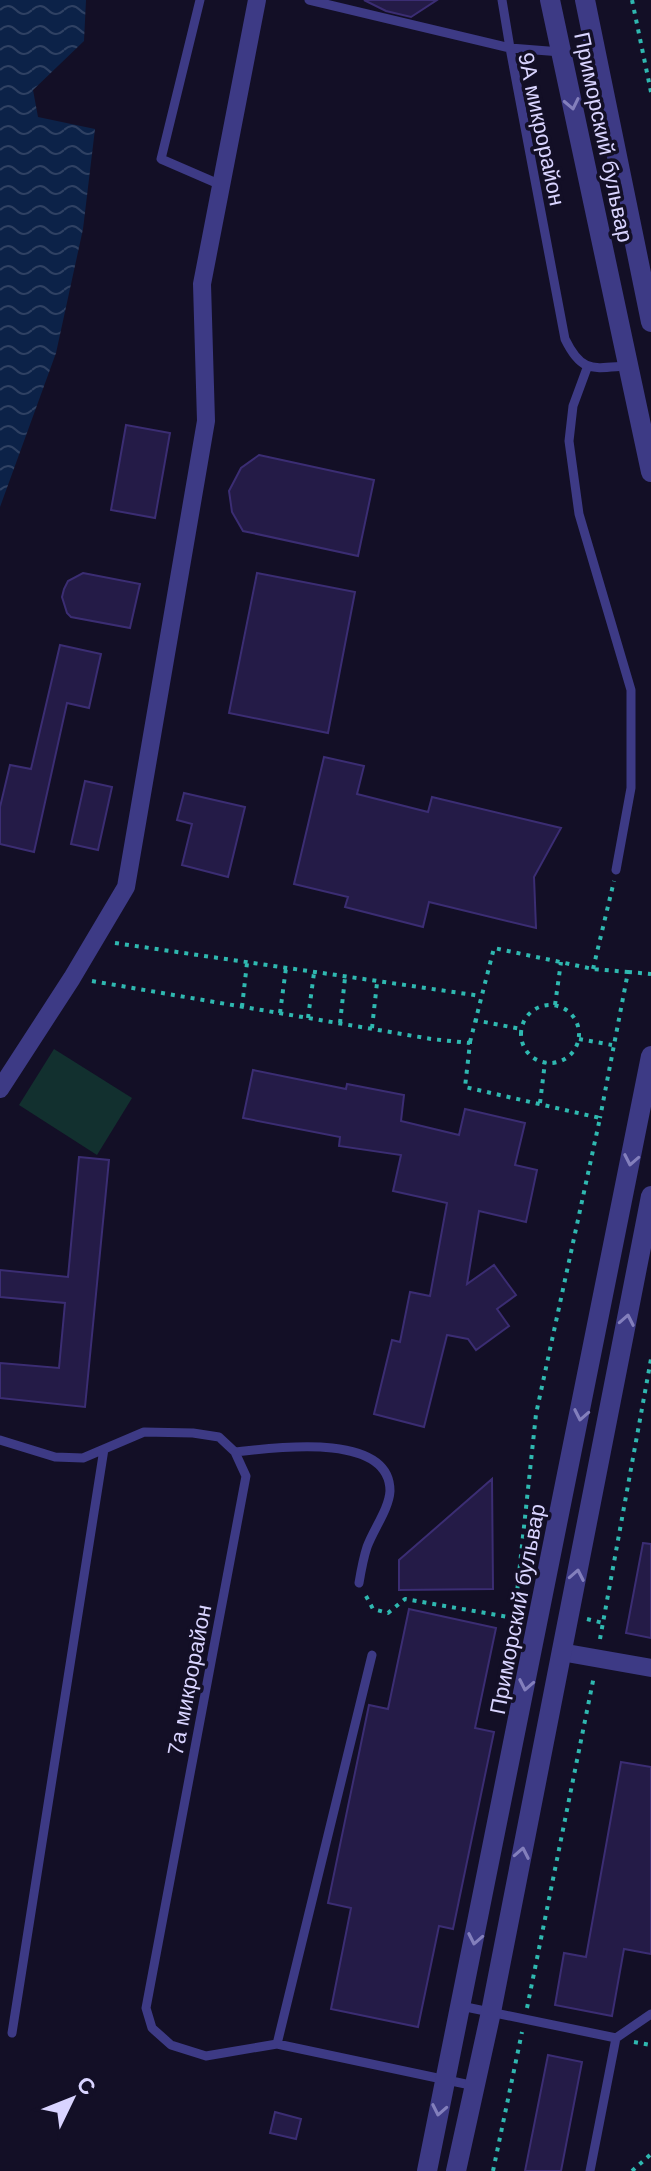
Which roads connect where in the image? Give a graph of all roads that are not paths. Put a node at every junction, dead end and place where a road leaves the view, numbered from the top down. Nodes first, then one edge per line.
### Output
1 (200, 0) edge
2 (257, 0) edge
3 (309, 0) edge
4 (502, 0) edge
5 (550, 0) edge
6 (585, 0) edge
7 (510, 48) junction
8 (561, 52) junction
9 (221, 185) junction
10 (651, 322) edge
11 (628, 366) junction
12 (587, 368) junction
13 (651, 472) edge
14 (616, 870) road end
15 (651, 1056) edge
16 (0, 1089) edge
17 (650, 1206) edge
18 (622, 1211) junction
19 (0, 1440) edge
20 (104, 1449) junction
21 (235, 1452) junction
22 (359, 1583) road end
23 (561, 1652) junction
24 (372, 1655) dead end
25 (651, 1668) edge
26 (461, 2006) junction
27 (491, 2012) junction
28 (651, 2014) edge
29 (12, 2033) dead end
30 (616, 2038) junction
31 (277, 2044) junction
32 (444, 2080) junction
33 (475, 2086) junction
34 (427, 2171) edge
35 (456, 2171) edge
36 (590, 2171) edge

1 - 9 lane
2 - 9 street
3 - 7 lane, 9А микрорайон
4 - 7 lane
5 - 8 street, Приморский бульвар
6 - 10 street
7 - 8 lane
7 - 12 lane, 9А микрорайон
8 -> 11 street, Приморский бульвар
9 - 16 street
11 - 12 lane
11 - 13 street, Приморский бульвар
12 - 14 lane
15 -> 18 street, Приморский бульвар
17 - 18 street
23 -> 17 street
18 -> 26 street, Приморский бульвар
19 - 20 lane
20 - 21 lane
20 - 29 lane
21 - 22 lane
21 - 31 lane, 7а микрорайон
23 - 25 street
27 -> 23 street
24 - 31 lane
26 - 27 lane
26 - 32 street, Приморский бульвар
27 - 30 lane
27 - 33 street
28 - 30 lane
30 - 36 lane
31 - 32 lane
32 - 33 lane
32 -> 34 street, Приморский бульвар
33 - 35 street

